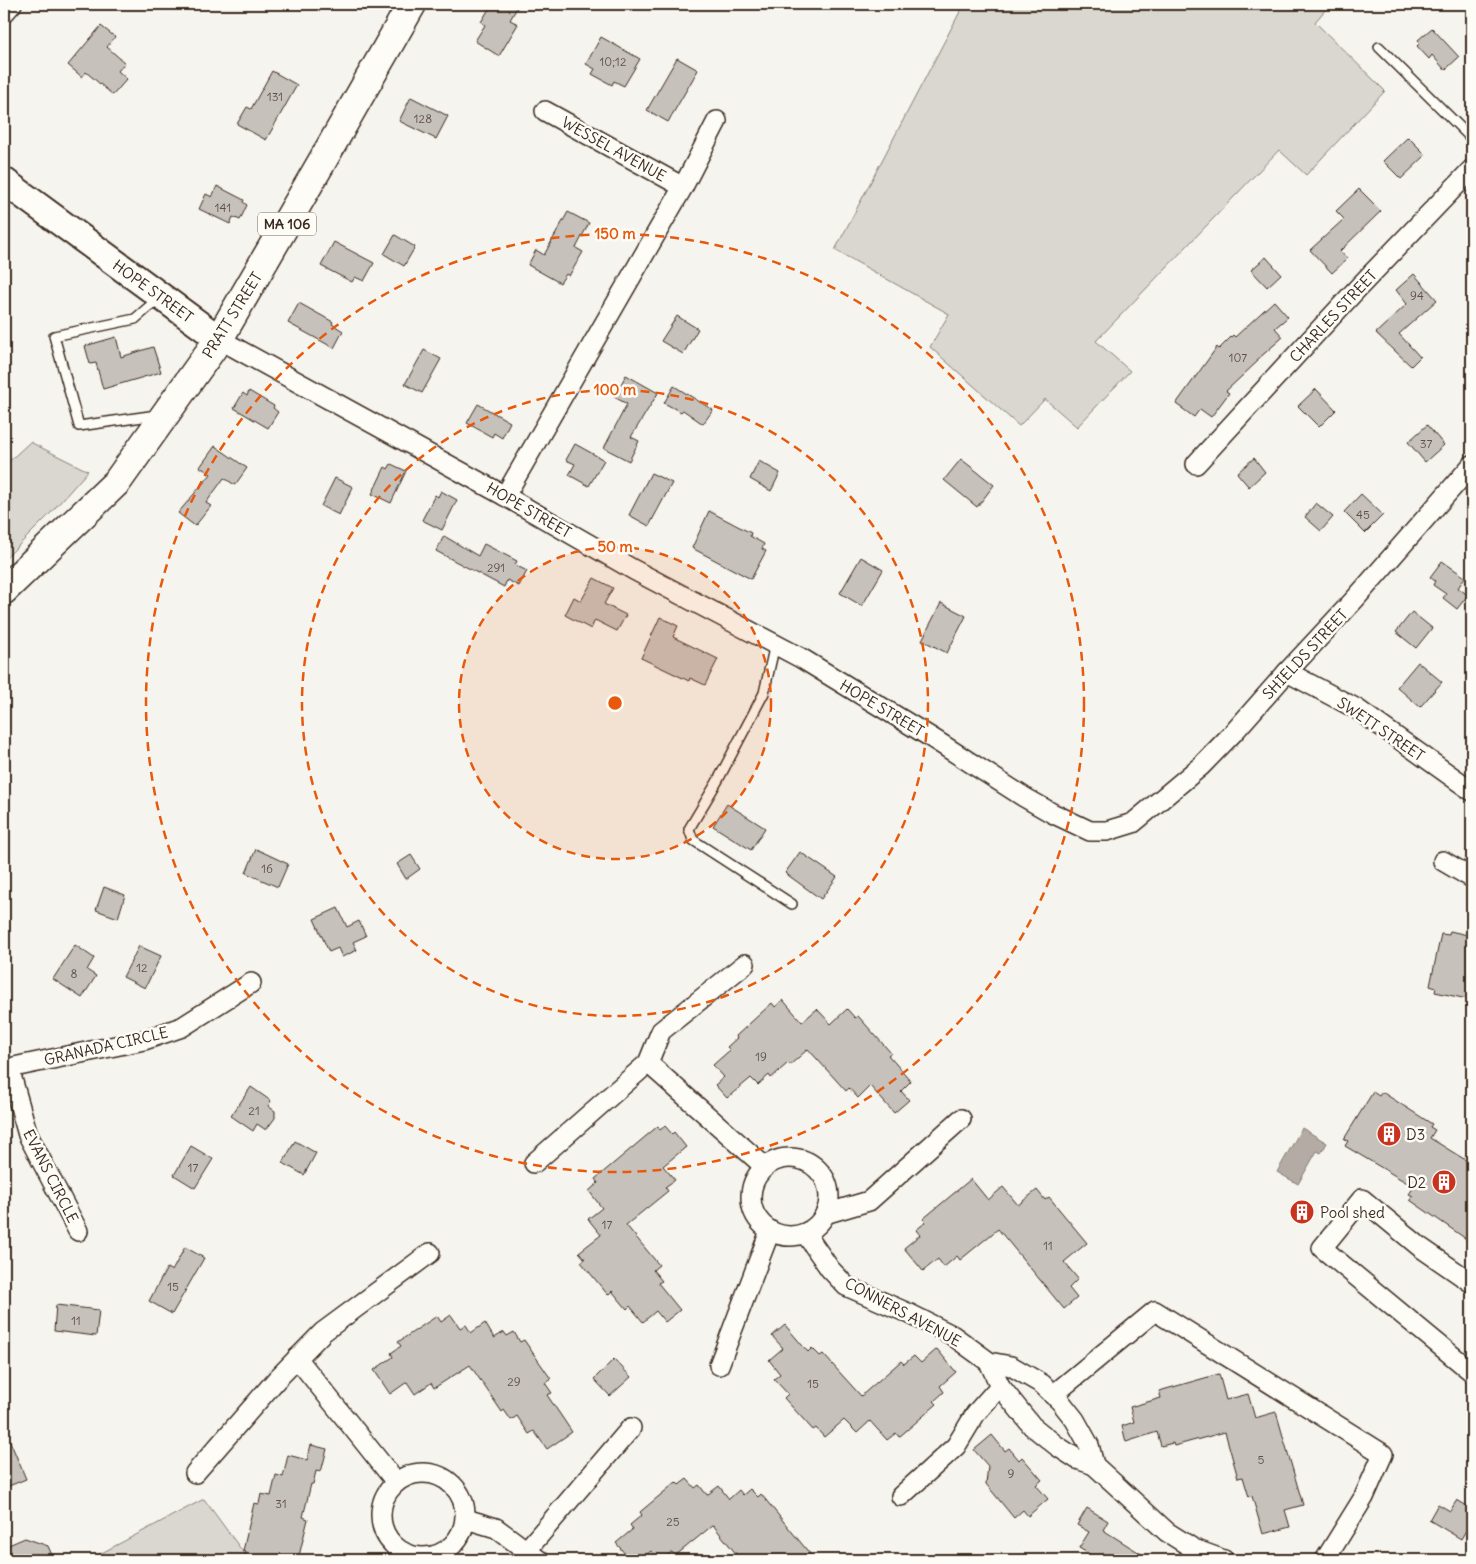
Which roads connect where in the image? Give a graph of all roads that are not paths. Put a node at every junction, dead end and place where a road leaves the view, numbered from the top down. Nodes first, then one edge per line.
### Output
1 (12, 4) edge
2 (412, 4) edge
3 (4, 13) edge
4 (1379, 47) dead end
5 (545, 111) dead end
6 (717, 121) dead end
7 (1472, 139) edge
8 (1472, 169) edge
9 (4, 181) edge
10 (683, 188) junction
11 (161, 296) junction
12 (218, 339) junction
13 (166, 413) junction
14 (1196, 464) dead end
15 (1472, 465) edge
16 (505, 496) junction
17 (4, 590) edge
18 (775, 644) junction
19 (1287, 672) junction
20 (1472, 791) edge
21 (1123, 827) joint
22 (1443, 861) dead end
23 (1472, 878) edge
24 (792, 904) dead end
25 (745, 964) dead end
26 (251, 983) dead end
27 (648, 1064) junction
28 (6, 1068) edge
29 (961, 1119) dead end
30 (534, 1163) dead end
31 (765, 1167) junction
32 (825, 1214) junction
33 (78, 1231) dead end
34 (770, 1231) junction
35 (806, 1233) junction
36 (430, 1253) dead end
37 (1472, 1283) edge
38 (297, 1358) junction
39 (989, 1362) junction
40 (719, 1365) dead end
41 (1472, 1372) edge
42 (1000, 1386) junction
43 (1054, 1395) junction
44 (631, 1428) dead end
45 (1094, 1465) junction
46 (195, 1473) dead end
47 (396, 1482) junction
48 (901, 1496) dead end
49 (466, 1519) junction
50 (533, 1555) edge
51 (425, 1559) edge
52 (1224, 1560) edge
53 (1326, 1560) edge

1 - 3 street
2 - 12 main road, PRATT STREET / MA 106
4 - 7 lane
5 - 10 street, WESSEL AVENUE
6 - 10 street
8 - 14 street, CHARLES STREET
9 - 11 main road, HOPE STREET
10 - 16 street
11 - 12 main road, HOPE STREET
11 - 13 lane
12 - 13 main road, PRATT STREET / MA 106
12 - 16 street, HOPE STREET
13 - 17 main road, PRATT STREET / MA 106
15 - 19 street, SHIELDS STREET
16 - 18 street, HOPE STREET
18 - 21 street, HOPE STREET
18 - 24 lane
19 - 20 street, SWETT STREET
19 - 21 street, SHIELDS STREET
22 - 23 street
25 - 27 street
26 - 28 street, GRANADA CIRCLE
27 - 30 street
27 - 31 street
28 - 33 street, EVANS CIRCLE
29 - 32 street
31 - 32 street
31 - 34 street
32 - 35 street
34 - 35 street
34 - 40 street
35 - 39 street, CONNERS AVENUE
36 - 38 street
37 - 41 street
38 - 46 street
38 - 47 street
39 - 42 street
39 - 43 street, CONNERS AVENUE
42 - 45 street
42 - 48 street
43 - 45 street, CONNERS AVENUE
43 - 53 street
44 - 50 street
45 - 52 street
47 - 49 street
47 - 51 street
49 - 50 street
49 - 51 street

